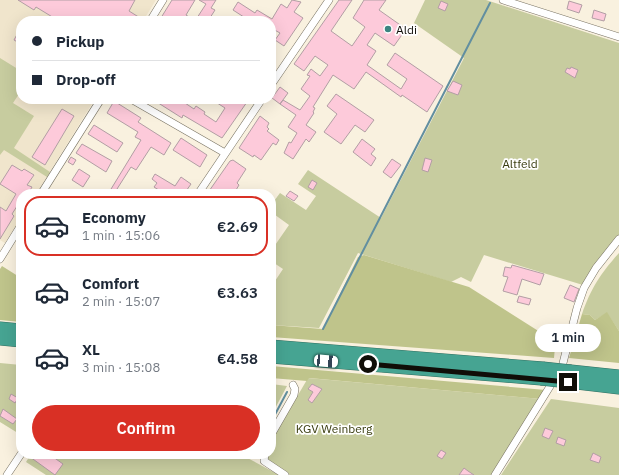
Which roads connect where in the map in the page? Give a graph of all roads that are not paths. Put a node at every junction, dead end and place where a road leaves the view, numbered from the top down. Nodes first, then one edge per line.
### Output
1 (163, 0) edge
2 (329, 0) edge
3 (503, 0) edge
4 (153, 16) edge
5 (619, 37) edge
6 (276, 78) edge
7 (98, 104) edge
8 (140, 104) edge
9 (259, 104) edge
10 (225, 153) junction
11 (44, 189) edge
12 (201, 189) edge
13 (16, 234) edge
14 (619, 240) edge
15 (0, 259) edge
16 (0, 328) edge
17 (16, 330) edge
18 (0, 339) edge
19 (16, 341) edge
20 (276, 347) edge
21 (276, 357) edge
22 (542, 374) junction
23 (619, 376) edge
24 (569, 377) junction
25 (293, 386) dead end
26 (619, 388) edge
27 (276, 426) edge
28 (18, 459) edge
29 (264, 459) edge
30 (7, 475) edge
31 (285, 475) edge
32 (495, 475) edge

1 - 4 street
2 - 6 street
3 - 5 street
7 - 11 street
8 - 10 street
9 - 10 street
10 - 12 street
13 - 15 street
14 - 32 street
16 - 17 highway
18 - 19 highway
20 - 22 highway
21 - 22 highway
22 - 24 highway, bridge
23 - 24 highway
24 - 26 highway
25 - 27 street
28 - 30 street
29 - 31 street

